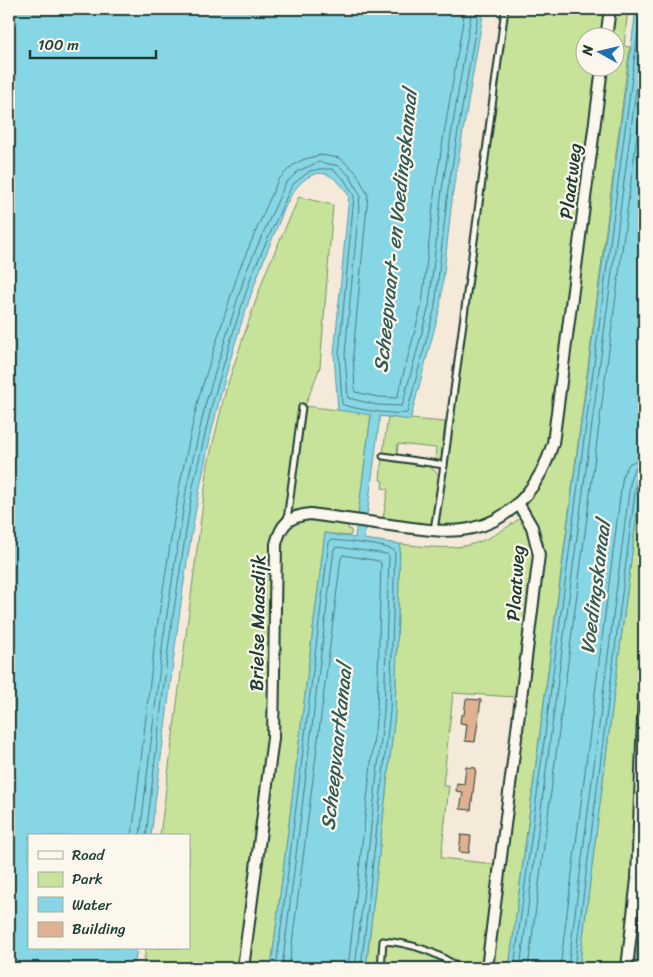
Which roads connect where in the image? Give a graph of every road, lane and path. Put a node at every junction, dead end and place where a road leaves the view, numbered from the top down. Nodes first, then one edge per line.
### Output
1 (504, 9) edge
2 (610, 9) edge
3 (607, 28) edge
4 (601, 78) edge
5 (302, 407) dead end
6 (383, 456) dead end
7 (444, 464) junction
8 (518, 503) junction
9 (287, 520) junction
10 (434, 531) junction
11 (644, 691) edge
12 (381, 967) edge
13 (243, 968) edge
14 (390, 968) edge
15 (459, 968) edge
16 (487, 968) edge
17 (627, 968) edge

1 - 7 lane
2 - 3 street
4 - 8 street, Plaatweg
5 - 9 lane
6 - 7 lane
7 - 10 lane
8 - 10 street
8 - 16 street, Plaatweg
9 - 10 street
9 - 13 street, Brielse Maasdijk
11 - 17 street
12 - 14 lane
12 - 15 lane

